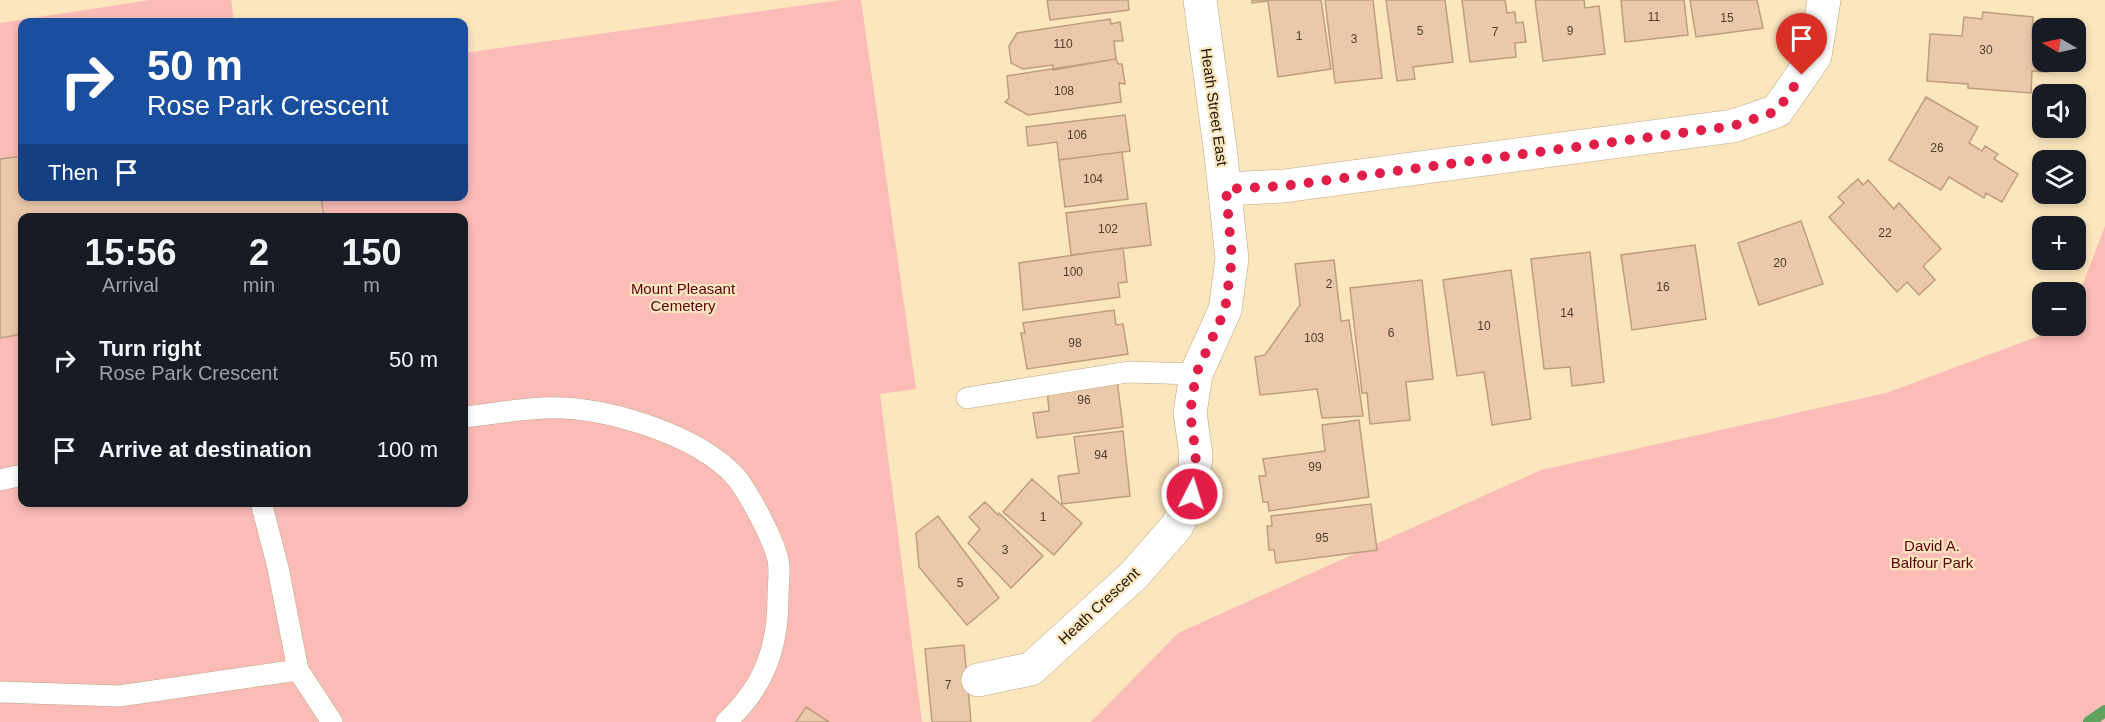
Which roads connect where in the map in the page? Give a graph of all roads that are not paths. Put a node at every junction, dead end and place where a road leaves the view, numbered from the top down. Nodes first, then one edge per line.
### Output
1 (1200, 0) edge
2 (1824, 0) edge
3 (1226, 189) junction
4 (1196, 374) junction
5 (967, 398) dead end
6 (468, 417) edge
7 (18, 476) edge
8 (0, 480) edge
9 (1192, 494) joint
10 (262, 507) edge
11 (298, 670) junction
12 (978, 680) dead end
13 (0, 692) edge
14 (333, 722) edge
15 (726, 722) edge

1 - 3 street, Heath Street East
2 - 3 street
3 - 4 street, Heath Street East
4 - 5 lane
4 - 9 street, Heath Street East
6 - 15 lane
7 - 8 lane
9 - 12 street, Heath Crescent
10 - 11 lane
11 - 13 lane
11 - 14 lane

